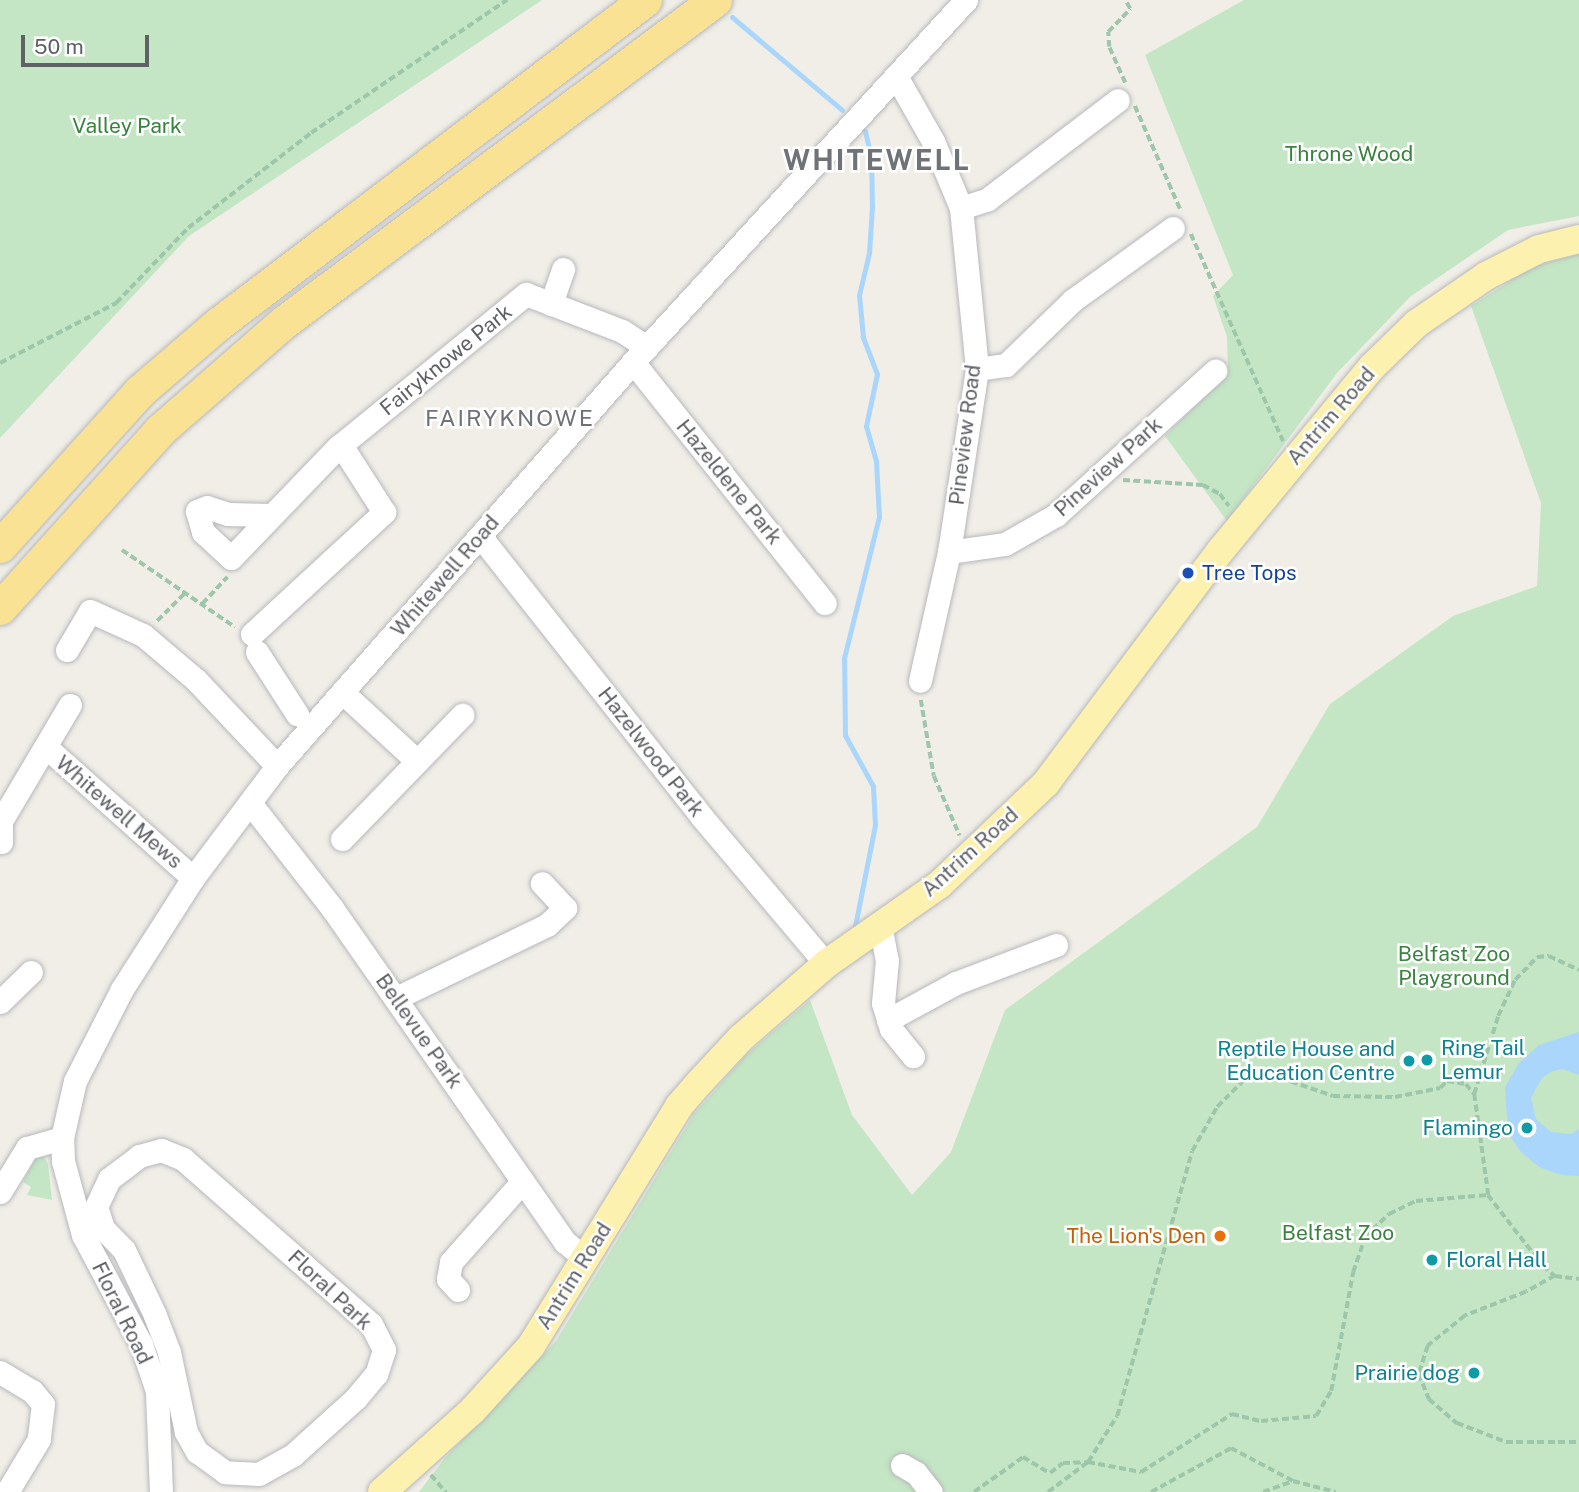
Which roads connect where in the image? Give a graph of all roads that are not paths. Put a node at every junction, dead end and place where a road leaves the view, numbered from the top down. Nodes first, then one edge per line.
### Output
1 (645, 0) edge
2 (715, 0) edge
3 (966, 0) edge
4 (896, 76) junction
5 (1118, 100) dead end
6 (961, 208) junction
7 (1173, 228) dead end
8 (1579, 239) edge
9 (563, 269) dead end
10 (551, 304) junction
11 (640, 355) junction
12 (977, 369) junction
13 (1215, 371) dead end
14 (341, 445) junction
15 (270, 515) junction
16 (480, 536) junction
17 (0, 546) edge
18 (949, 552) junction
19 (825, 603) dead end
20 (0, 608) edge
21 (67, 650) dead end
22 (920, 681) road end
23 (342, 692) junction
24 (71, 705) dead end
25 (297, 714) dead end
26 (462, 715) dead end
27 (46, 747) junction
28 (416, 760) junction
29 (277, 766) junction
30 (250, 803) junction
31 (342, 839) dead end
32 (7, 841) edge
33 (193, 878) junction
34 (542, 883) dead end
35 (880, 925) junction
36 (1056, 945) dead end
37 (826, 964) junction
38 (31, 972) dead end
39 (396, 998) junction
40 (0, 1002) edge
41 (888, 1020) junction
42 (913, 1056) dead end
43 (62, 1138) junction
44 (3, 1179) edge
45 (523, 1181) junction
46 (586, 1259) junction
47 (136, 1276) junction
48 (112, 1289) junction
49 (458, 1290) dead end
50 (0, 1372) edge
51 (902, 1465) dead end
52 (7, 1492) edge
53 (161, 1492) edge
54 (382, 1492) edge
55 (931, 1492) edge

1 - 17 highway
2 - 20 highway
3 - 4 street, Whitewell Road
4 - 6 street, Pineview Road
4 - 11 street, Whitewell Road
5 - 6 street
6 - 12 street, Pineview Road
7 - 12 street
8 - 35 main road, Antrim Road
9 - 10 street
10 - 11 street, Fairyknowe Park
10 - 14 street, Fairyknowe Park
11 - 16 street, Whitewell Road
11 - 19 street, Hazeldene Park
12 - 18 street, Pineview Road
13 - 18 street, Pineview Park
14 - 15 street, Fairyknowe Park
14 - 25 street
15 - 15 street, Fairyknowe Park
16 - 23 street, Whitewell Road
16 - 37 street, Hazelwood Park
18 - 22 street, Pineview Road
21 - 29 street
23 - 28 street
23 - 29 street, Whitewell Road
24 - 27 street
26 - 28 street
27 - 32 street
27 - 33 street, Whitewell Mews
28 - 31 street
29 - 30 street, Whitewell Road
30 - 33 street, Whitewell Road
30 - 39 street, Bellevue Park
33 - 43 street, Whitewell Road
34 - 39 street
35 - 37 main road, Antrim Road
35 - 41 street
36 - 41 street
37 - 46 main road, Antrim Road
38 - 40 street
39 - 45 street, Bellevue Park
41 - 42 street
43 - 44 street
43 - 48 street, Floral Road
45 - 46 street, Bellevue Park
45 - 49 street
46 - 54 main road, Antrim Road
47 - 47 street, Floral Park
47 - 48 street
48 - 53 street, Floral Road
50 - 52 street
51 - 55 street

